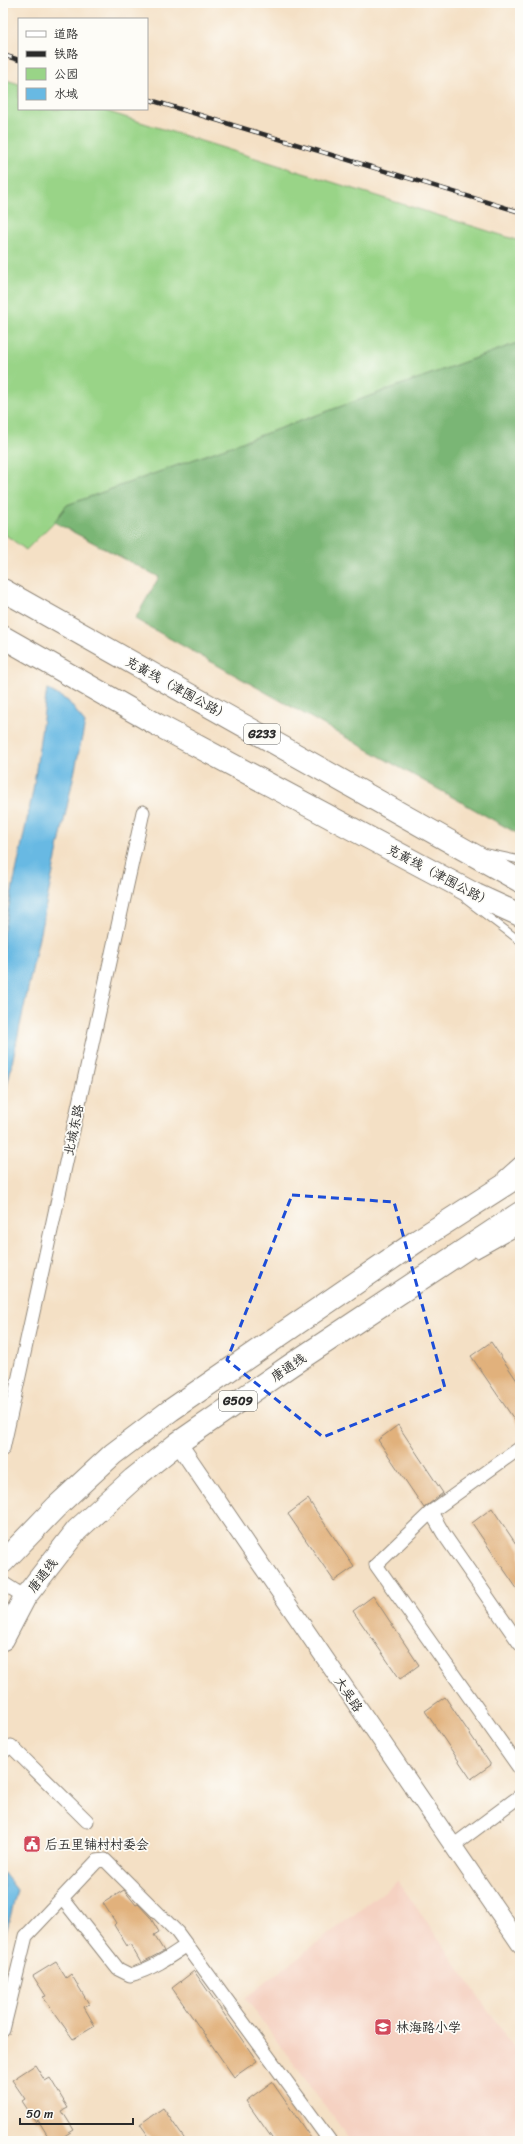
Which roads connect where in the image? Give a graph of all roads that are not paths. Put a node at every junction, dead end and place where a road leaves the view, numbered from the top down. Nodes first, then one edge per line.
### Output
1 (3, 590) edge
2 (3, 637) edge
3 (143, 812) dead end
4 (425, 868) junction
5 (519, 875) edge
6 (476, 896) junction
7 (520, 915) edge
8 (520, 925) edge
9 (520, 941) edge
10 (520, 1159) edge
11 (520, 1175) edge
12 (495, 1180) dead end
13 (461, 1203) dead end
14 (520, 1218) edge
15 (417, 1241) junction
16 (178, 1443) junction
17 (520, 1448) edge
18 (3, 1449) edge
19 (431, 1512) junction
20 (3, 1562) edge
21 (3, 1583) edge
22 (25, 1597) junction
23 (3, 1639) edge
24 (520, 1644) edge
25 (3, 1752) edge
26 (520, 1769) edge
27 (520, 1796) edge
28 (87, 1821) dead end
29 (453, 1846) junction
30 (62, 1898) junction
31 (520, 1944) edge
32 (186, 1945) junction
33 (3, 2030) edge
34 (330, 2141) edge

1 - 5 highway, 克黄线（津围公路） / G233
2 - 4 highway, 克黄线（津围公路）
3 - 18 street, 北城东路
4 - 6 highway, 克黄线（津围公路）
4 - 9 lane
6 - 7 highway, 克黄线（津围公路）
6 - 8 highway
10 - 12 lane
11 - 15 highway, G509
13 - 15 lane
14 - 16 highway, 唐通线 / G509
15 - 20 highway, G509
16 - 22 highway, 唐通线 / G509
16 - 29 street, 大吴路
17 - 19 street
19 - 24 street
19 - 26 street
21 - 22 street
22 - 23 highway, 唐通线 / G509
25 - 28 street
27 - 29 street
29 - 31 street, 大吴路
30 - 32 street
30 - 32 street
30 - 33 street
32 - 34 street

